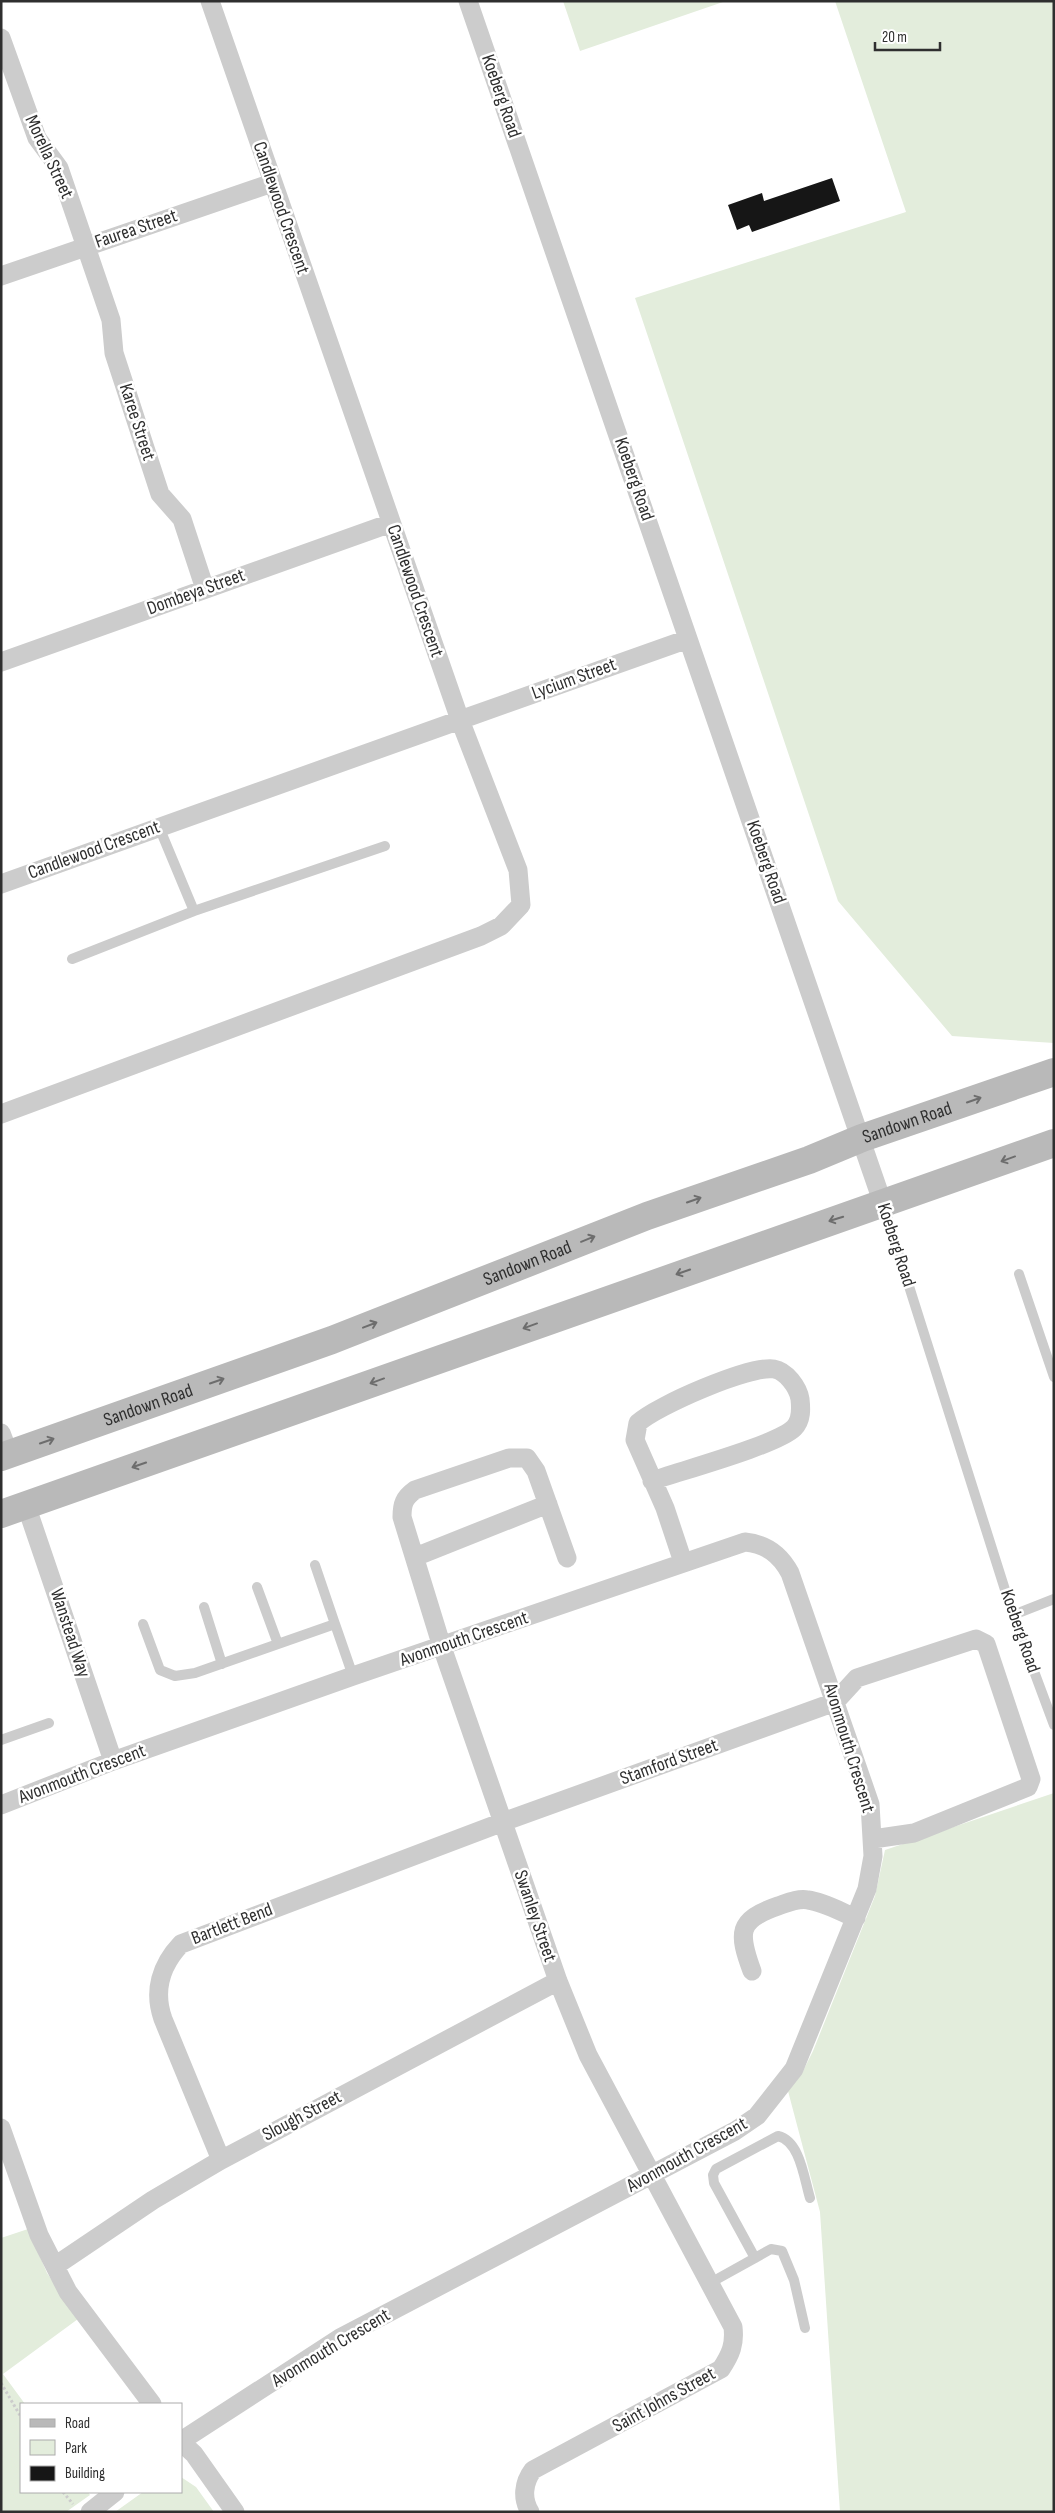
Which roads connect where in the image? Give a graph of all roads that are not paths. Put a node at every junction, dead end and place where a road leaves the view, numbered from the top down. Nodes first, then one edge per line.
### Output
1 (210, 1) edge
2 (468, 1) edge
3 (1, 38) edge
4 (272, 183) junction
5 (86, 247) junction
6 (1, 276) edge
7 (391, 523) junction
8 (205, 589) junction
9 (688, 639) junction
10 (1, 662) edge
11 (460, 720) junction
12 (159, 827) junction
13 (384, 846) dead end
14 (1, 884) edge
15 (194, 911) junction
16 (72, 959) dead end
17 (1054, 1072) edge
18 (1, 1114) edge
19 (862, 1138) junction
20 (1054, 1143) edge
21 (883, 1204) junction
22 (1019, 1274) dead end
23 (1054, 1377) edge
24 (4, 1448) edge
25 (652, 1481) junction
26 (548, 1504) junction
27 (14, 1509) edge
28 (415, 1557) junction
29 (568, 1558) dead end
30 (684, 1562) junction
31 (315, 1565) dead end
32 (257, 1587) dead end
33 (1054, 1599) edge
34 (204, 1607) dead end
35 (1013, 1615) junction
36 (144, 1624) dead end
37 (335, 1624) junction
38 (278, 1644) junction
39 (442, 1647) junction
40 (222, 1664) junction
41 (353, 1676) junction
42 (835, 1702) junction
43 (49, 1723) dead end
44 (1054, 1725) edge
45 (1, 1740) edge
46 (113, 1761) junction
47 (1, 1805) edge
48 (503, 1822) junction
49 (873, 1839) junction
50 (856, 1918) junction
51 (752, 1971) dead end
52 (558, 1981) junction
53 (1, 2128) edge
54 (221, 2160) junction
55 (652, 2174) junction
56 (810, 2198) dead end
57 (755, 2258) junction
58 (55, 2266) junction
59 (710, 2283) junction
60 (805, 2328) dead end
61 (151, 2403) edge
62 (182, 2441) edge
63 (182, 2443) edge
64 (114, 2493) edge
65 (90, 2512) edge
66 (235, 2512) edge
67 (530, 2512) edge

1 - 4 street, Candlewood Crescent
2 - 9 street, Koeberg Road
3 - 5 street, Morella Street
4 - 5 street, Faurea Street
4 - 7 street, Candlewood Crescent
5 - 6 street, Faurea Street
5 - 8 street, Karee Street
7 - 8 street, Dombeya Street
7 - 11 street, Candlewood Crescent
8 - 10 street, Dombeya Street
9 - 11 street, Lycium Street
9 - 19 street, Koeberg Road
11 - 12 street, Candlewood Crescent
11 - 18 street
12 - 14 street, Candlewood Crescent
12 - 15 lane
13 - 15 lane
15 - 16 lane
19 -> 17 main road, Sandown Road
19 - 21 street, Koeberg Road
24 -> 19 main road, Sandown Road
20 -> 21 main road
21 -> 27 main road
21 - 35 lane, Koeberg Road
22 - 23 lane
25 - 25 street
25 - 30 street
26 - 28 street
26 - 28 street, Swanley Street
26 - 29 street
27 - 46 street, Wanstead Way
28 - 39 street, Swanley Street
30 - 39 street, Avonmouth Crescent
30 - 42 street, Avonmouth Crescent
31 - 37 lane
32 - 38 lane
33 - 35 lane
34 - 40 lane
35 - 44 lane, Koeberg Road
36 - 40 lane
37 - 38 lane
37 - 41 lane
38 - 40 lane
39 - 41 street, Avonmouth Crescent
39 - 48 street, Swanley Street
41 - 46 street, Avonmouth Crescent
42 - 48 street, Stamford Street
42 - 49 street, Avonmouth Crescent
42 - 49 street
43 - 45 lane
46 - 47 street, Avonmouth Crescent
48 - 52 street, Swanley Street
48 - 54 street, Bartlett Bend
49 - 50 street, Avonmouth Crescent
50 - 51 street
50 - 55 street, Avonmouth Crescent
52 - 54 street, Slough Street
52 - 55 street, Swanley Street
53 - 58 street
54 - 58 street, Slough Street
55 - 59 street, Saint Johns Street
55 - 62 street, Avonmouth Crescent
56 - 57 lane
57 - 59 lane
57 - 60 lane
58 - 61 street
59 - 67 street, Saint Johns Street
63 - 66 street
64 - 65 street

